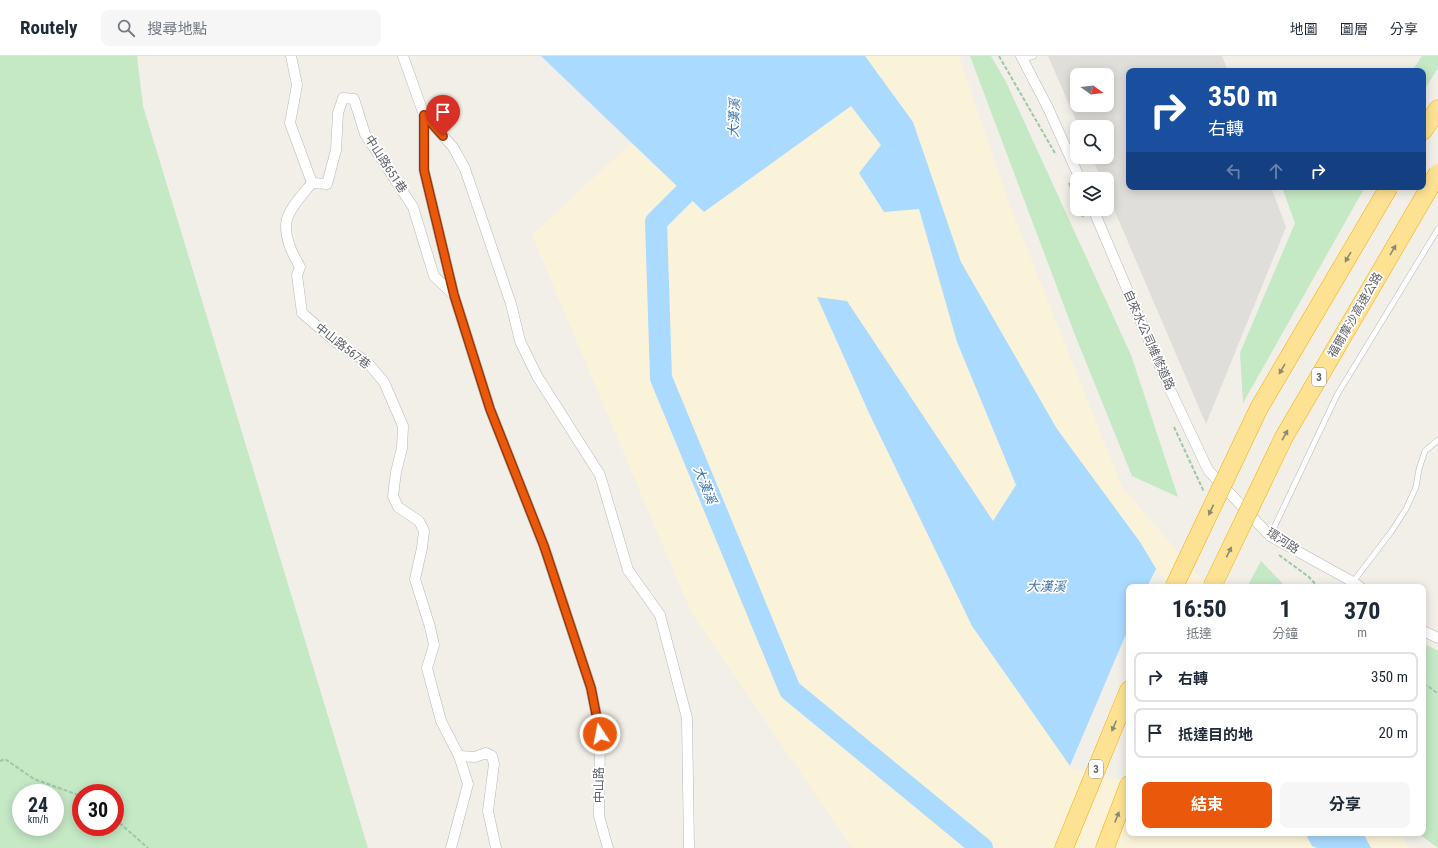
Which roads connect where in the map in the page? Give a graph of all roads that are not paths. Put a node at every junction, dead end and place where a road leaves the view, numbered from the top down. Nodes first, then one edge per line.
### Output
1 (291, 56) edge
2 (403, 56) edge
3 (1034, 56) edge
4 (1022, 58) edge
5 (1438, 109) edge
6 (424, 115) junction
7 (1426, 127) edge
8 (1077, 172) edge
9 (1438, 173) edge
10 (312, 183) junction
11 (1387, 190) edge
12 (1096, 216) edge
13 (1438, 229) edge
14 (454, 295) junction
15 (1438, 440) edge
16 (1208, 470) joint
17 (1270, 536) junction
18 (1175, 584) edge
19 (1213, 584) edge
20 (1356, 584) edge
21 (1426, 632) edge
22 (1438, 638) edge
23 (1126, 697) edge
24 (459, 756) junction
25 (1126, 793) edge
26 (451, 848) edge
27 (496, 848) edge
28 (608, 848) edge
29 (689, 848) edge
30 (1064, 848) edge
31 (1105, 848) edge

1 - 10 street
2 - 6 street, 中山路
3 - 4 lane
4 - 8 street
5 - 7 highway
6 - 14 street, 中山路
6 - 29 street
19 -> 9 highway, 福爾摩沙高速公路 / 3, bridge
10 - 14 street, 中山路651巷
10 - 24 street, 中山路567巷
11 -> 18 highway, bridge
12 - 16 street, 自來水公司維修道路
13 - 17 lane
14 - 28 street, 中山路
15 - 20 lane, 環河路
16 - 17 street, 環河路
17 - 20 street, 環河路
21 - 22 street
23 -> 30 highway, 3
24 - 26 street, 中山路567巷
24 - 27 street
31 -> 25 highway

